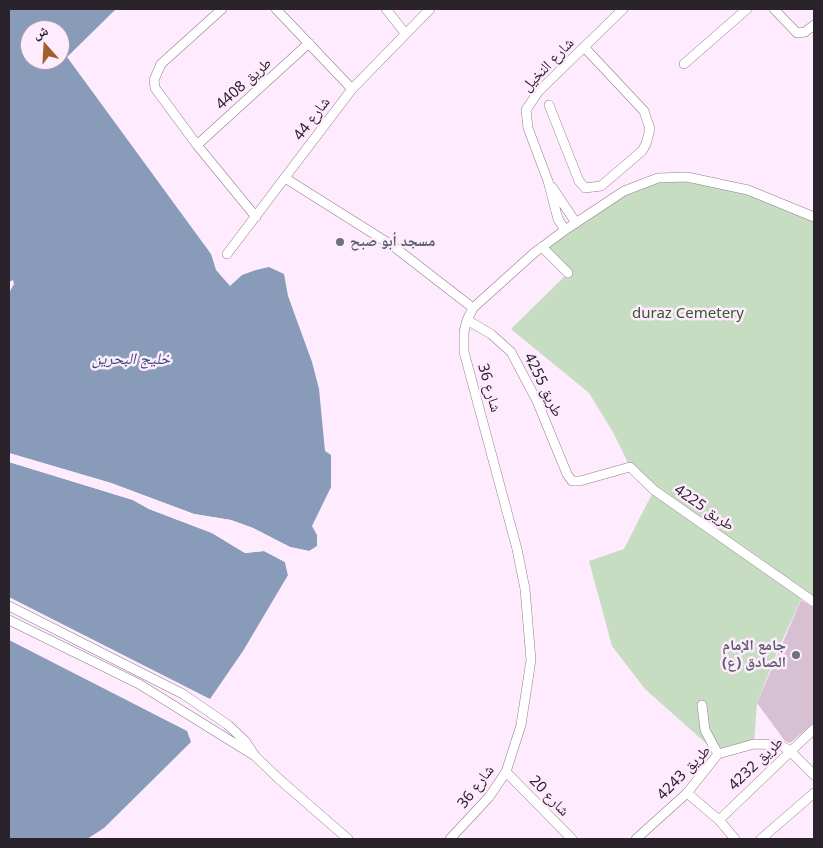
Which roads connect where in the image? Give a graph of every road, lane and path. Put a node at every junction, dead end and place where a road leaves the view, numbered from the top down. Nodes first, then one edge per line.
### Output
1 (222, 9) edge
2 (276, 9) edge
3 (386, 9) edge
4 (430, 9) edge
5 (623, 9) edge
6 (747, 9) edge
7 (774, 9) edge
8 (814, 25) edge
9 (405, 32) junction
10 (309, 44) junction
11 (584, 47) junction
12 (684, 64) dead end
13 (352, 89) junction
14 (549, 105) dead end
15 (197, 145) junction
16 (285, 178) junction
17 (548, 181) junction
18 (256, 216) junction
19 (814, 218) edge
20 (576, 223) junction
21 (565, 230) junction
22 (542, 247) junction
23 (227, 254) dead end
24 (568, 273) dead end
25 (473, 308) junction
26 (467, 320) junction
27 (572, 481) joint
28 (814, 602) edge
29 (9, 606) edge
30 (9, 620) edge
31 (702, 705) dead end
32 (814, 729) edge
33 (789, 750) junction
34 (718, 754) junction
35 (255, 756) junction
36 (506, 772) junction
37 (814, 775) edge
38 (687, 793) junction
39 (814, 793) edge
40 (719, 820) junction
41 (348, 839) edge
42 (450, 839) edge
43 (572, 839) edge
44 (636, 839) edge
45 (735, 839) edge
46 (761, 839) edge

1 - 15 street
2 - 10 street
3 - 9 street
4 - 9 street, شارع 44
5 - 11 street, شارع النخيل
6 - 12 street
7 - 8 street
9 - 13 street, شارع 44
10 - 13 street
10 - 15 street, طريق 4408
11 - 14 street
11 - 17 street, شارع النخيل
13 - 16 street, شارع 44
15 - 18 street
16 - 18 street, شارع 44
16 - 25 street
17 - 20 street, شارع النخيل
17 - 21 street, شارع النخيل
18 - 23 street, شارع 44
19 - 20 street, شارع 36
20 - 21 street, شارع 36
21 - 22 street, شارع 36
22 - 24 street
22 - 25 street, شارع 36
25 - 26 street, شارع 36
26 - 27 street, طريق 4255
26 - 36 street, شارع 36
27 - 28 street, طريق 4225
29 - 35 street
30 - 35 street
31 - 34 street
32 - 33 street, طريق 4232
33 - 34 street, طريق 4243
33 - 37 street
33 - 40 street, طريق 4232
34 - 38 street, طريق 4243
35 - 41 street
36 - 42 street, شارع 36
36 - 43 street, شارع 20
38 - 40 street
38 - 44 street, طريق 4243
39 - 46 street
40 - 45 street

